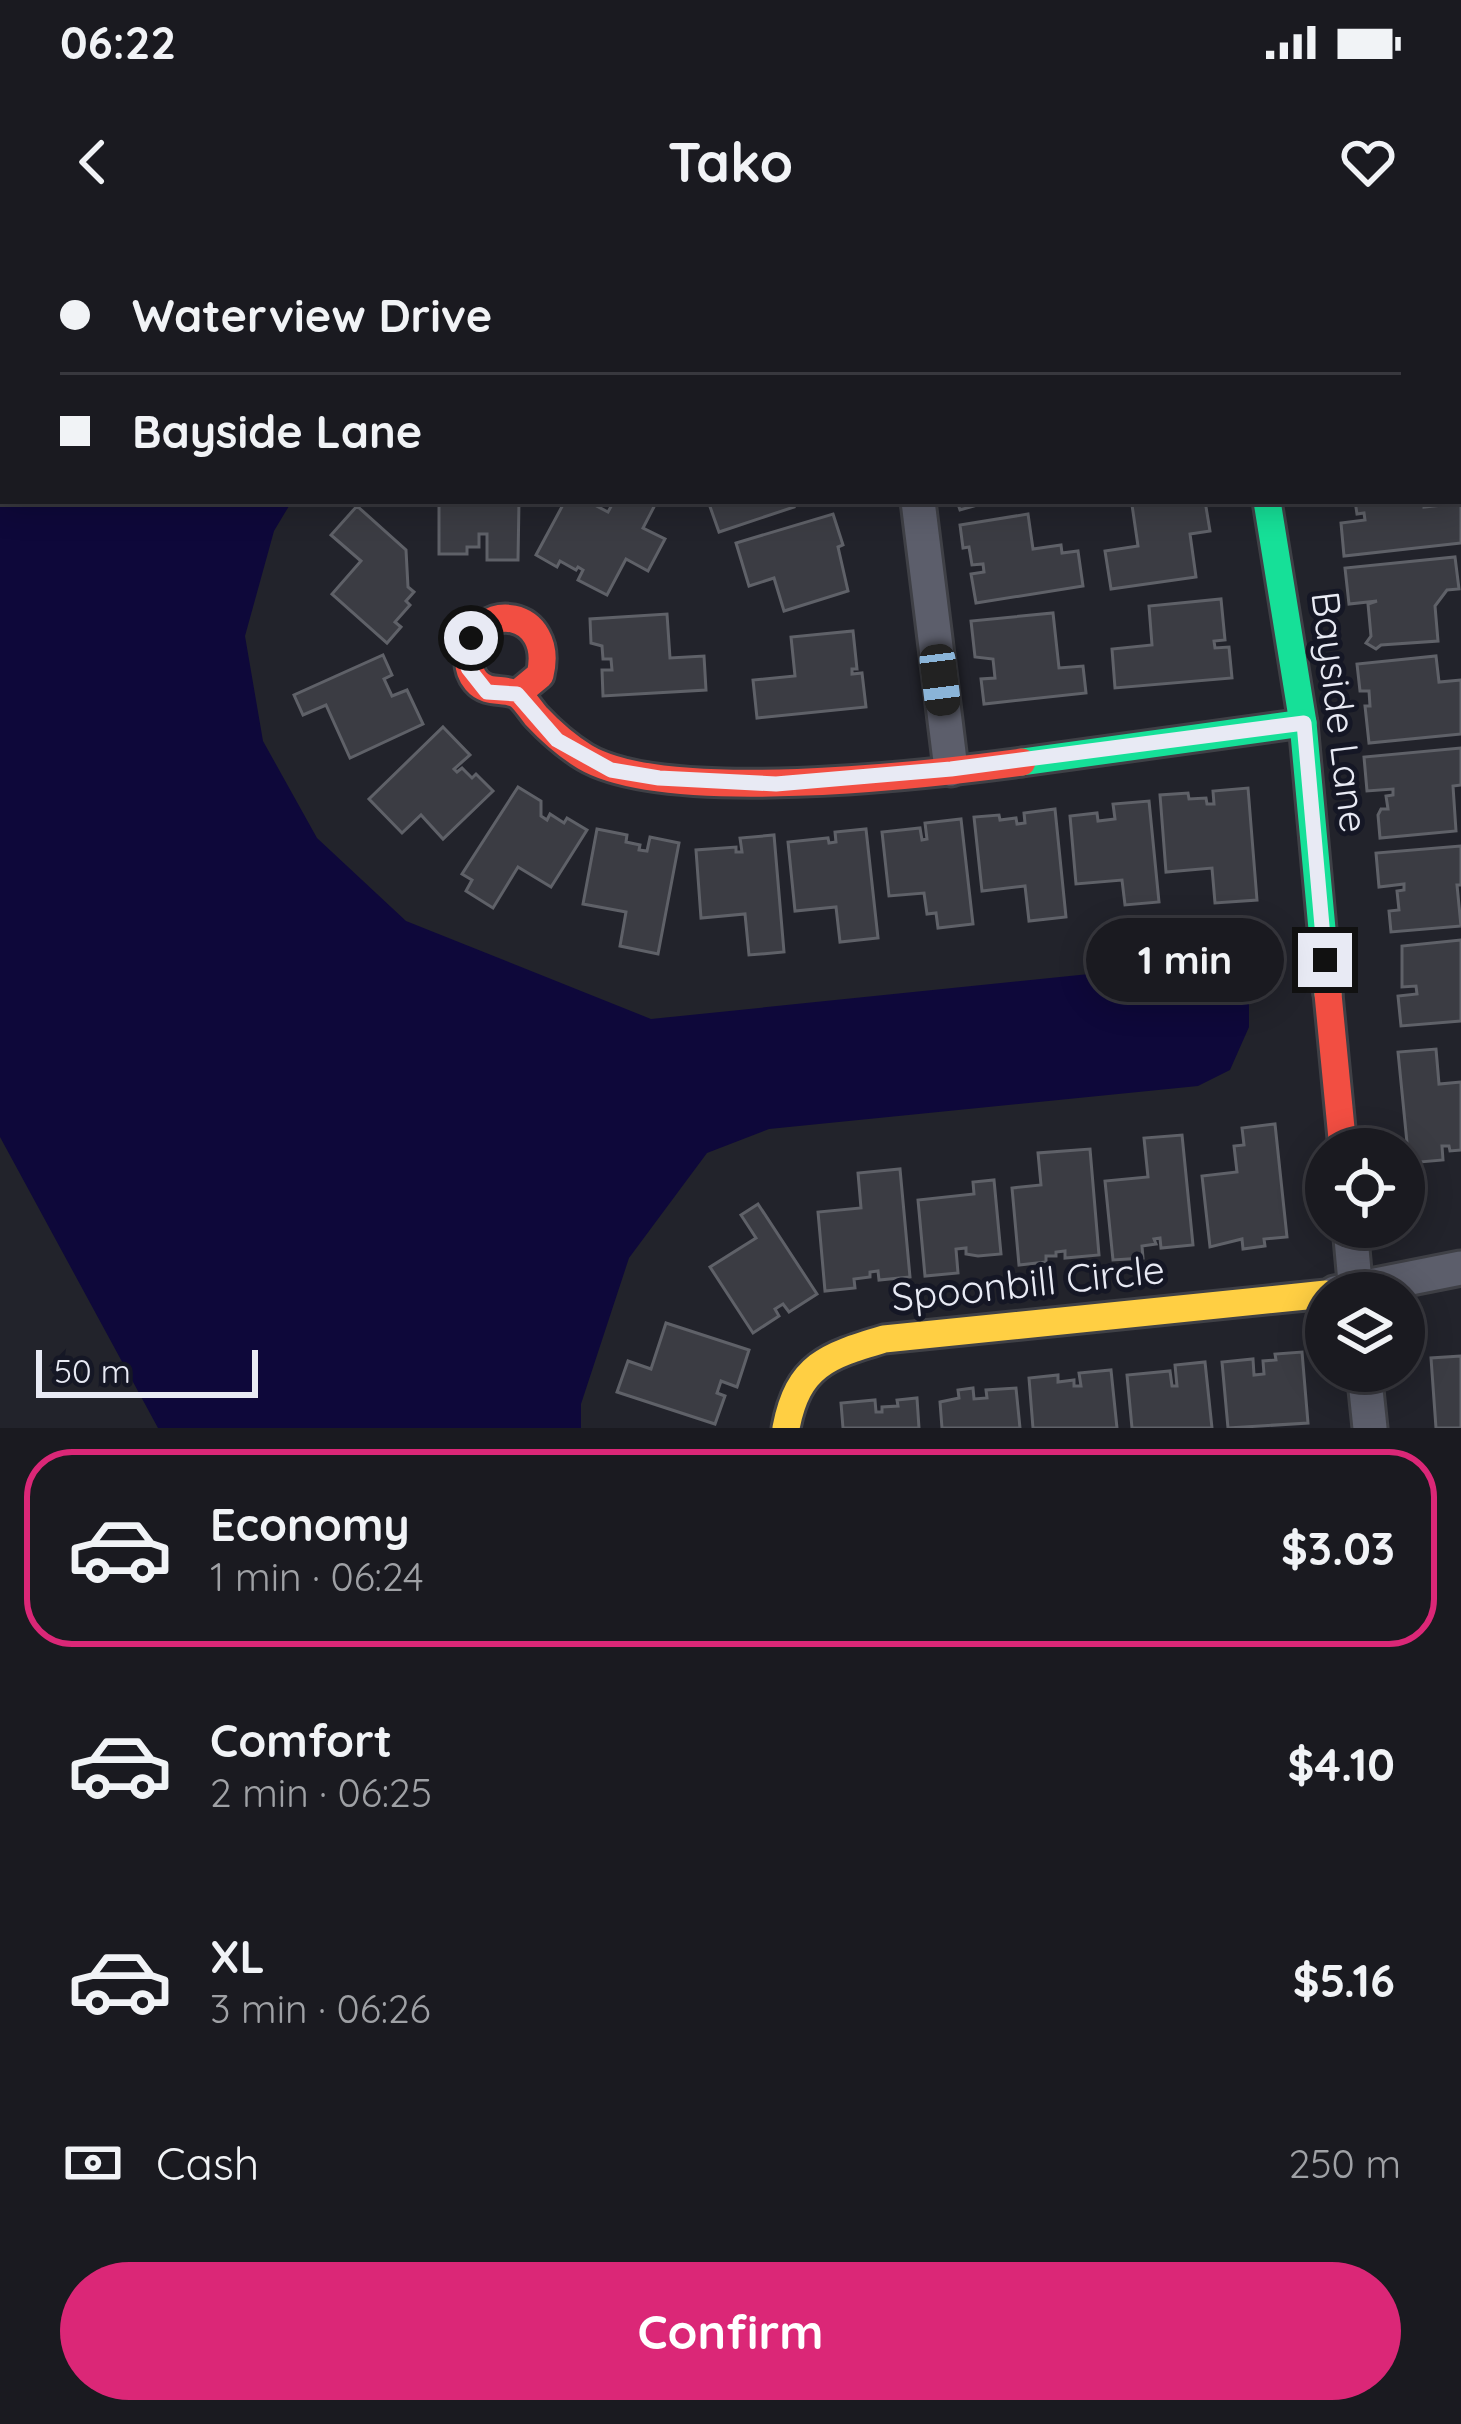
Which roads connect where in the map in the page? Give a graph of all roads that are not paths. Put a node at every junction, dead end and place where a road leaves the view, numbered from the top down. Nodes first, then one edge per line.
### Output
1 (918, 504) edge
2 (1268, 504) edge
3 (517, 694) dead end
4 (1304, 723) junction
5 (951, 769) junction
6 (1341, 1128) edge
7 (1461, 1268) edge
8 (1425, 1276) edge
9 (1305, 1297) edge
10 (1366, 1392) edge
11 (786, 1428) edge
12 (1370, 1428) edge

1 - 5 street
2 - 4 street, Bayside Lane
3 - 5 street
4 - 5 street
4 - 6 street, Bayside Lane
7 - 8 street, Spoonbill Circle
9 - 11 street, Spoonbill Circle
10 - 12 street

